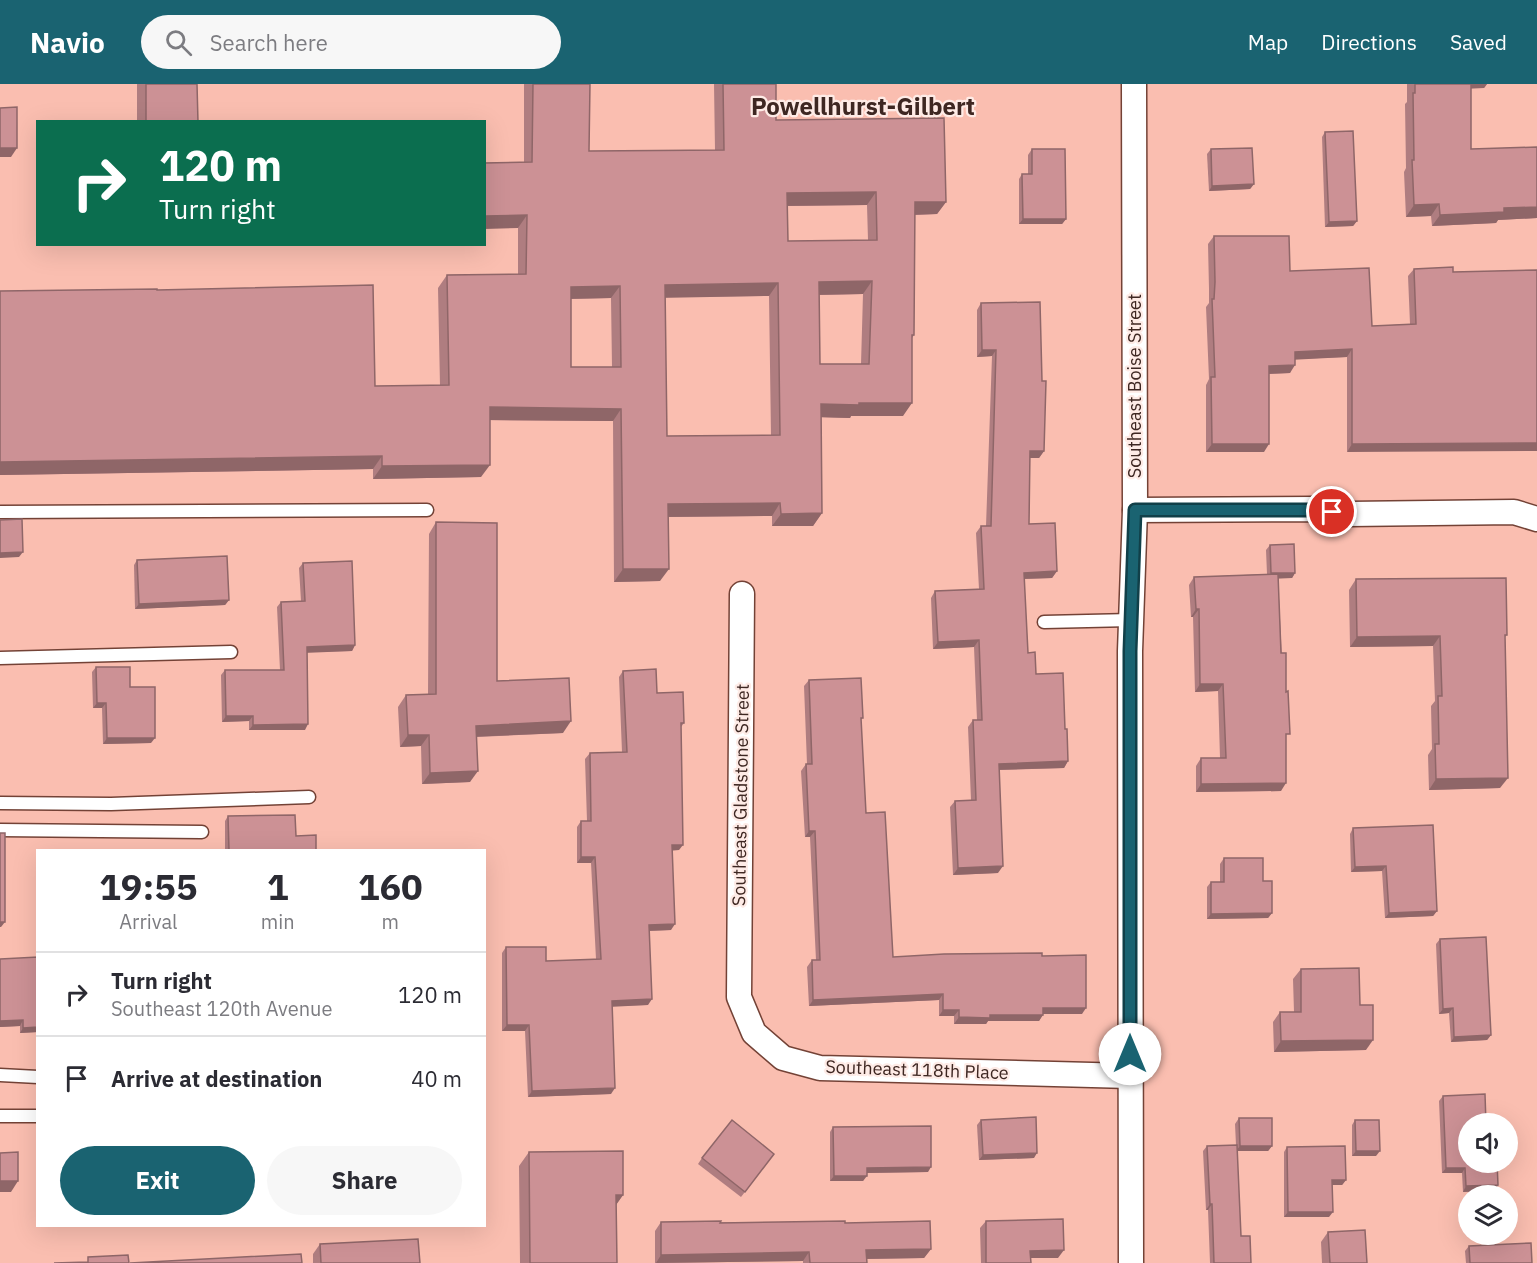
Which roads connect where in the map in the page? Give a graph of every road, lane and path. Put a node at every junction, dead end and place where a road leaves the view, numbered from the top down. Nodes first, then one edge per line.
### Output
1 (1134, 84) edge
2 (426, 510) dead end
3 (1135, 510) junction
4 (0, 512) edge
5 (1537, 519) edge
6 (742, 594) dead end
7 (1131, 620) junction
8 (1044, 622) dead end
9 (231, 652) dead end
10 (0, 658) edge
11 (309, 797) dead end
12 (0, 803) edge
13 (0, 830) edge
14 (202, 832) dead end
15 (739, 997) joint
16 (0, 1075) edge
17 (1130, 1076) junction
18 (36, 1077) edge
19 (0, 1116) edge
20 (36, 1116) edge
21 (1131, 1263) edge

1 - 3 street, Southeast Boise Street
2 - 4 lane
3 - 5 street
3 - 7 street, Southeast Boise Street
6 - 15 street, Southeast Gladstone Street
7 - 8 lane
7 - 17 street, Southeast Boise Street
9 - 10 lane
11 - 12 lane
13 - 14 lane
15 - 17 street, Southeast 118th Place
16 - 18 lane
17 - 21 street, Southeast Boise Street
19 - 20 lane

